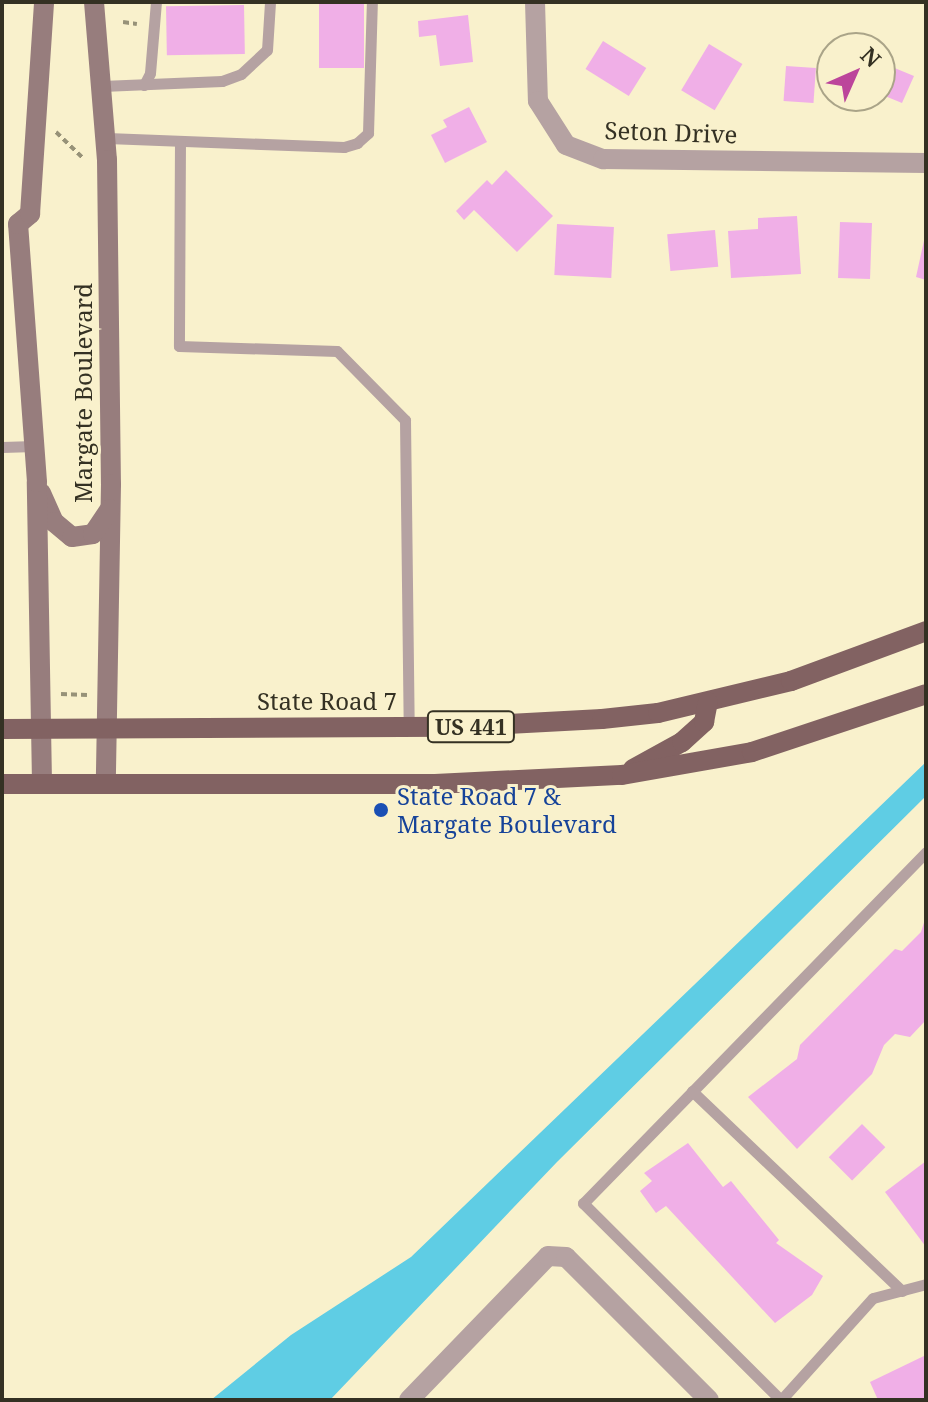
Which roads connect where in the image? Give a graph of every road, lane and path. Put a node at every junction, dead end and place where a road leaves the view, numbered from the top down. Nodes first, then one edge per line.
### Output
1 (44, 2) edge
2 (94, 2) edge
3 (156, 2) edge
4 (270, 2) edge
5 (372, 2) edge
6 (535, 2) edge
7 (123, 22) dead end
8 (141, 24) dead end
9 (144, 85) junction
10 (102, 86) junction
11 (50, 132) dead end
12 (107, 138) junction
13 (180, 141) junction
14 (92, 159) dead end
15 (926, 163) edge
16 (10, 223) edge
17 (34, 446) junction
18 (2, 447) edge
19 (37, 482) junction
20 (110, 508) junction
21 (926, 631) edge
22 (58, 694) dead end
23 (926, 694) edge
24 (87, 695) dead end
25 (708, 702) junction
26 (409, 727) junction
27 (40, 728) junction
28 (105, 728) junction
29 (2, 729) edge
30 (622, 775) junction
31 (42, 783) junction
32 (106, 783) junction
33 (2, 784) edge
34 (926, 852) edge
35 (692, 1091) junction
36 (926, 1284) edge
37 (902, 1291) junction
38 (409, 1400) edge
39 (709, 1400) edge

1 - 16 street, Margate Boulevard
2 - 10 street, Margate Boulevard
3 - 9 lane
4 - 9 lane
5 - 13 lane
6 - 15 street, Seton Drive
7 - 8 path
9 - 10 lane
10 - 12 street, Margate Boulevard
11 - 14 path
12 - 13 lane
12 - 20 street, Margate Boulevard
13 - 26 lane
16 - 17 street, Margate Boulevard
17 - 18 lane
17 - 19 street, Margate Boulevard
19 - 20 street
19 - 27 street, Margate Boulevard
20 - 28 street, Margate Boulevard
21 - 25 main road, State Road 7 / US 441
22 - 24 path
23 - 30 main road
25 - 26 main road, State Road 7 / US 441
25 - 30 main road
26 - 28 main road, State Road 7 / US 441
27 - 28 main road, State Road 7 / US 441
27 - 29 main road, State Road 7 / US 441
27 - 31 street, Margate Boulevard
28 - 32 street, Margate Boulevard
30 - 32 main road
31 - 32 main road
31 - 33 main road
34 - 35 lane
35 - 37 lane
35 - 37 lane
36 - 37 lane
38 - 39 street

